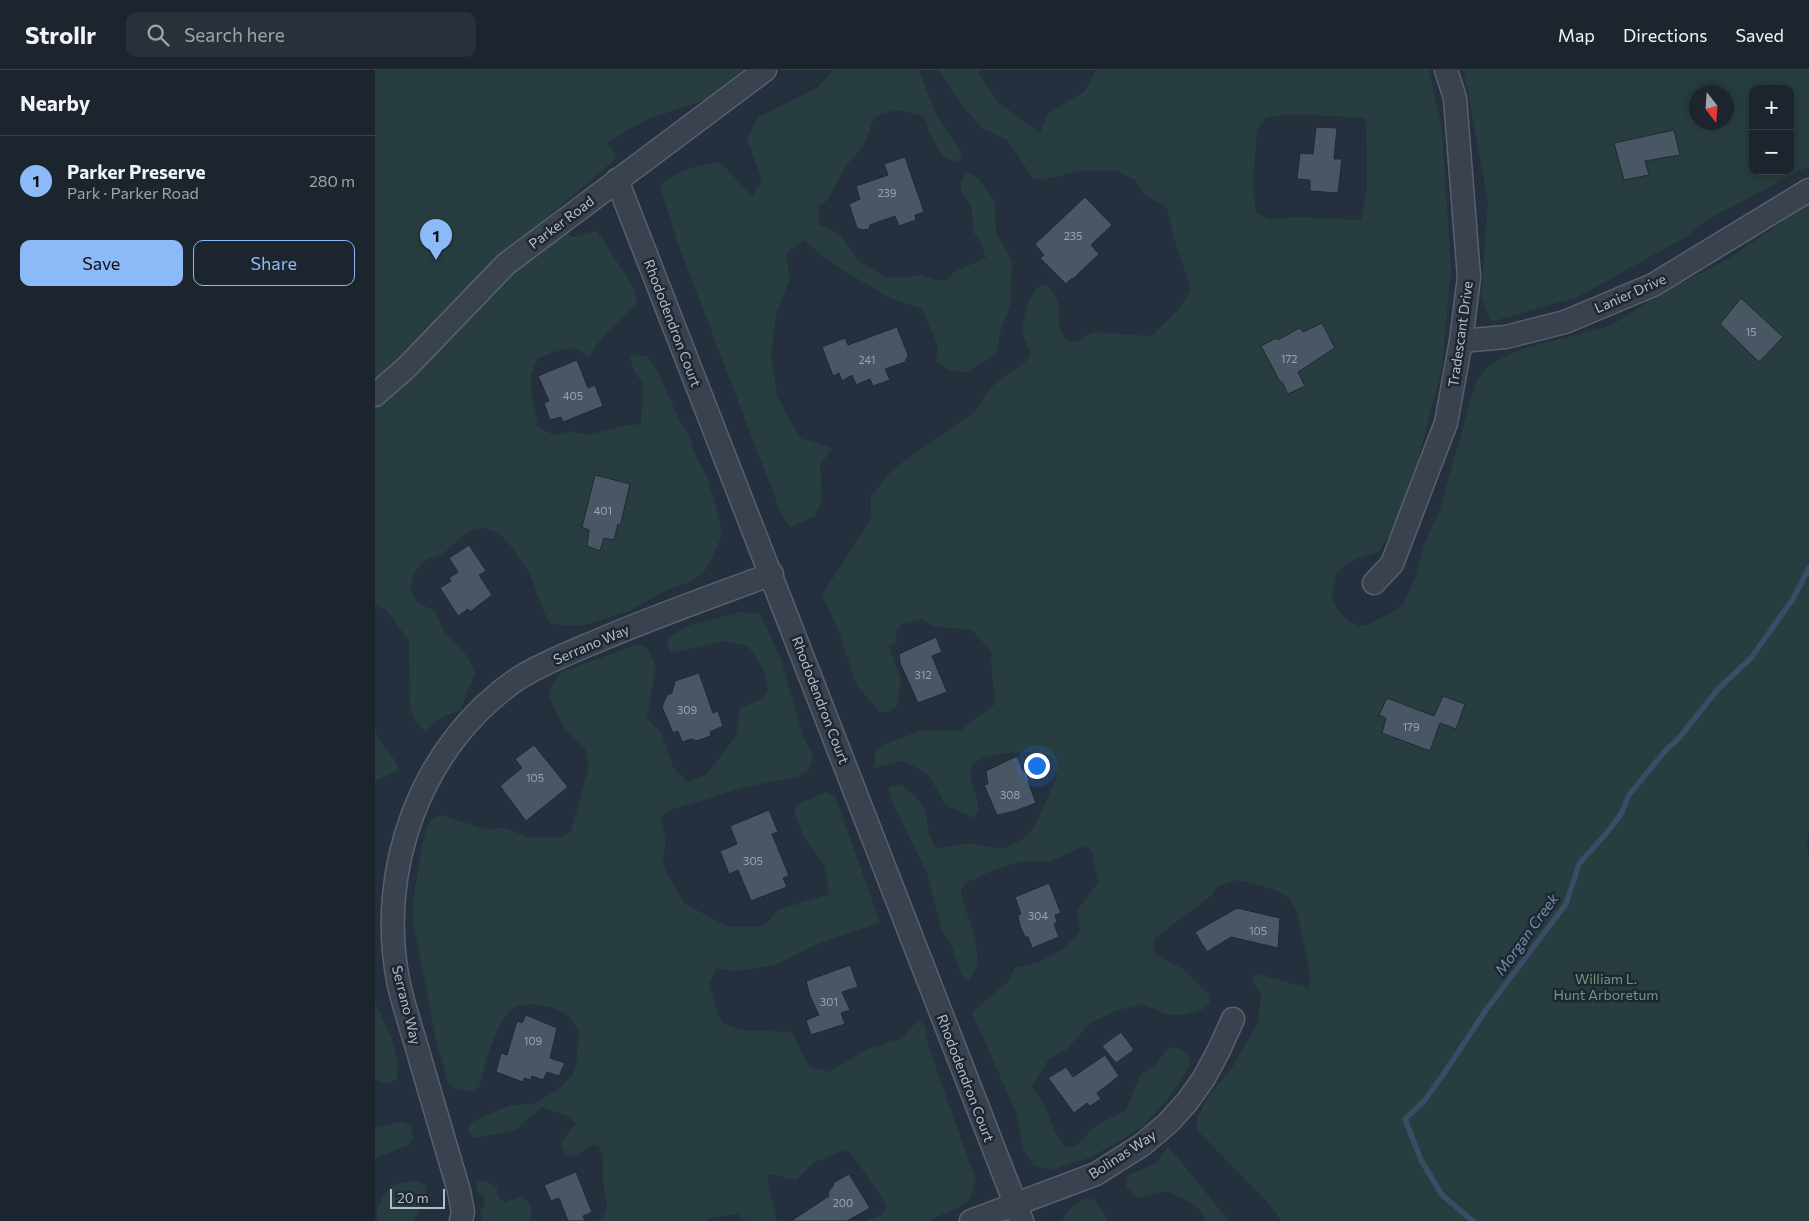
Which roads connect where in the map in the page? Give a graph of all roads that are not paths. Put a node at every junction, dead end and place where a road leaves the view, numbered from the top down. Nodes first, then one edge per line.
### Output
1 (765, 70) edge
2 (1446, 70) edge
3 (617, 180) junction
4 (1809, 190) edge
5 (1461, 341) junction
6 (375, 394) edge
7 (772, 574) junction
8 (1374, 583) dead end
9 (1233, 1019) dead end
10 (1019, 1212) edge
11 (461, 1221) edge
12 (971, 1221) edge

1 - 3 street, Parker Road
2 - 5 street, Tradescant Drive
3 - 6 street, Parker Road
3 - 7 street, Rhododendron Court
4 - 5 street, Lanier Drive
5 - 8 street, Tradescant Drive
7 - 10 street, Rhododendron Court
7 - 11 street, Serrano Way
9 - 10 street, Bolinas Way
10 - 12 street, Bolinas Way

